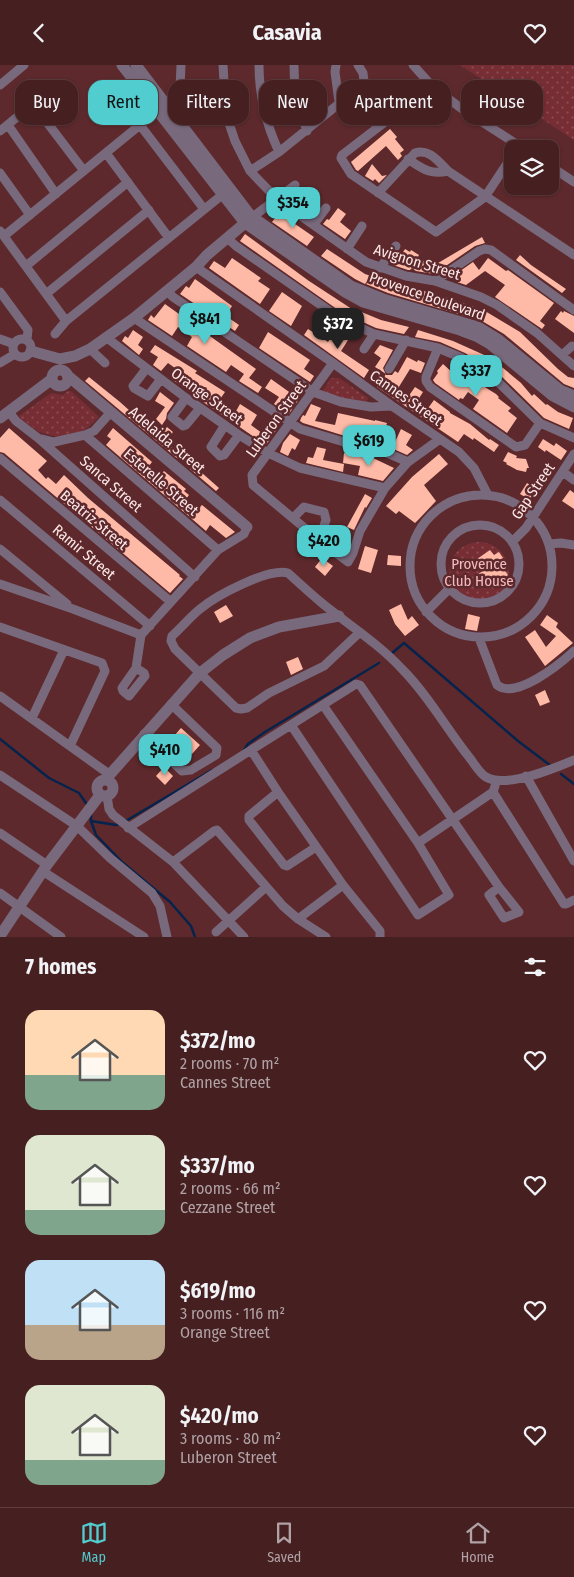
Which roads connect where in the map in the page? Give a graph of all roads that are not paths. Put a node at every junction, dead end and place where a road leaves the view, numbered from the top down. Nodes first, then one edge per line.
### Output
1 (24, 65) edge
2 (122, 65) edge
3 (136, 65) edge
4 (181, 65) edge
5 (223, 65) edge
6 (259, 65) edge
7 (294, 65) edge
8 (336, 65) edge
9 (358, 65) edge
10 (413, 65) edge
11 (180, 80) edge
12 (364, 80) edge
13 (427, 80) edge
14 (0, 85) edge
15 (337, 86) edge
16 (451, 101) edge
17 (337, 104) edge
18 (162, 107) junction
19 (158, 110) edge
20 (8, 125) junction
21 (140, 125) joint
22 (381, 125) edge
23 (0, 131) edge
24 (307, 131) junction
25 (508, 140) edge
26 (279, 152) junction
27 (106, 153) junction
28 (408, 159) junction
29 (504, 168) edge
30 (84, 171) junction
31 (250, 171) junction
32 (448, 171) junction
33 (559, 172) edge
34 (0, 173) edge
35 (128, 182) junction
36 (574, 182) edge
37 (295, 185) dead end
38 (378, 193) junction
39 (56, 194) junction
40 (222, 195) junction
41 (485, 197) junction
42 (277, 199) junction
43 (326, 208) dead end
44 (204, 209) junction
45 (148, 210) junction
46 (30, 215) junction
47 (248, 219) junction
48 (314, 224) junction
49 (362, 226) dead end
50 (2, 233) edge
51 (170, 238) junction
52 (227, 238) junction
53 (396, 246) dead end
54 (347, 249) junction
55 (574, 255) edge
56 (26, 266) junction
57 (196, 267) junction
58 (380, 269) junction
59 (435, 281) junction
60 (167, 291) junction
61 (46, 294) junction
62 (2, 296) edge
63 (574, 310) edge
64 (134, 318) junction
65 (66, 321) junction
66 (374, 333) junction
67 (55, 334) dead end
68 (107, 338) junction
69 (0, 339) edge
70 (27, 339) junction
71 (406, 340) junction
72 (572, 346) dead end
73 (438, 348) junction
74 (14, 349) junction
75 (90, 349) junction
76 (364, 349) dead end
77 (31, 351) junction
78 (562, 355) junction
79 (0, 363) edge
80 (105, 363) dead end
81 (334, 363) junction
82 (574, 366) edge
83 (63, 368) junction
84 (146, 369) junction
85 (389, 369) dead end
86 (160, 379) junction
87 (313, 391) junction
88 (574, 396) edge
89 (186, 398) junction
90 (392, 406) junction
91 (574, 407) edge
92 (200, 408) junction
93 (111, 412) junction
94 (4, 415) edge
95 (290, 423) junction
96 (540, 423) junction
97 (224, 425) junction
98 (85, 435) junction
99 (239, 435) junction
100 (38, 438) junction
101 (574, 438) edge
102 (440, 439) junction
103 (268, 453) junction
104 (574, 454) edge
105 (0, 458) edge
106 (408, 462) junction
107 (563, 472) junction
108 (574, 480) edge
109 (385, 488) junction
110 (488, 495) junction
111 (0, 500) edge
112 (533, 517) junction
113 (293, 518) junction
114 (246, 527) joint
115 (319, 540) junction
116 (512, 542) junction
117 (549, 543) junction
118 (574, 545) edge
119 (0, 549) edge
120 (218, 550) junction
121 (195, 577) junction
122 (0, 584) edge
123 (449, 589) junction
124 (171, 602) junction
125 (73, 609) junction
126 (426, 612) junction
127 (339, 616) junction
128 (150, 626) junction
129 (0, 627) edge
130 (360, 632) junction
131 (141, 635) junction
132 (479, 638) junction
133 (64, 650) junction
134 (574, 651) edge
135 (136, 667) dead end
136 (200, 673) junction
137 (0, 696) edge
138 (171, 704) junction
139 (323, 705) junction
140 (32, 718) junction
141 (291, 725) junction
142 (144, 734) junction
143 (70, 746) junction
144 (251, 750) junction
145 (574, 759) edge
146 (0, 775) edge
147 (107, 777) junction
148 (526, 777) junction
149 (496, 780) junction
150 (278, 792) junction
151 (493, 792) junction
152 (100, 799) junction
153 (453, 819) junction
154 (77, 826) junction
155 (127, 827) junction
156 (0, 833) edge
157 (418, 843) junction
158 (316, 847) junction
159 (574, 861) edge
160 (173, 862) junction
161 (45, 869) junction
162 (343, 885) junction
163 (266, 887) junction
164 (499, 887) dead end
165 (0, 893) edge
166 (574, 900) edge
167 (20, 907) junction
168 (229, 919) junction
169 (298, 919) junction
170 (216, 932) dead end
171 (0, 936) edge
172 (61, 937) edge
173 (144, 937) edge
174 (167, 937) edge
175 (244, 937) edge
176 (326, 937) edge
177 (380, 937) edge

1 - 14 street
2 - 18 street, Provence Boulevard
3 - 18 street, Provence Boulevard
4 - 11 street
5 - 31 street, Avignon Street
6 - 26 street
7 - 24 street
8 - 15 street
9 - 12 street
10 - 13 street
16 - 25 street
17 - 24 street
18 - 19 street
18 - 40 street, Provence Boulevard
18 - 47 street, Provence Boulevard
20 - 23 street
20 - 30 street
20 - 39 street
21 - 27 street
21 - 44 street
22 - 38 street
24 - 26 street
26 - 31 street
27 - 30 street
27 - 35 street
28 - 32 street
28 - 32 street
28 - 38 street
29 - 41 street
30 - 39 street
31 - 42 street, Avignon Street
32 - 41 street
33 - 36 street
34 - 46 street
35 - 45 street
35 - 56 street
37 - 42 street
38 - 41 street
39 - 46 street
40 - 44 street
40 - 47 street, Provence Boulevard
41 - 55 street
42 - 47 street
42 - 48 street, Avignon Street
43 - 48 street
44 - 51 street
45 - 51 street
45 - 61 street
46 - 50 street
47 - 52 street
47 - 88 street, Provence Boulevard
47 - 91 street, Provence Boulevard
48 - 54 street, Avignon Street
49 - 54 street
50 - 56 street
51 - 65 street
52 - 57 street
52 - 66 street
53 - 58 street
54 - 58 street, Avignon Street
56 - 61 street
57 - 60 street
57 - 81 street, Cannes Street
58 - 59 street, Avignon Street
59 - 63 street
59 - 78 street, Avignon Street
60 - 64 street
60 - 87 street
61 - 65 street
62 - 70 street
64 - 68 street
64 - 95 street
65 - 67 street
66 - 71 street
66 - 76 street
68 - 75 street
68 - 84 street, Orange Street
69 - 74 street
70 - 74 street
70 - 77 street
71 - 73 street
71 - 85 street
72 - 78 street
73 - 96 street
73 - 96 street
74 - 77 street
74 - 79 street
75 - 80 street
75 - 83 street
77 - 83 street
78 - 82 street, Avignon Street
81 - 87 street, Luberon Street
81 - 90 street, Cannes Street
83 - 93 street, Adelaida Street
83 - 94 street
84 - 86 street, Orange Street
84 - 86 street
86 - 89 street, Orange Street
87 - 90 street
87 - 95 street, Luberon Street
89 - 92 street, Orange Street
89 - 92 street
90 - 102 street, Cannes Street
92 - 97 street, Orange Street
93 - 98 street
93 - 114 street, Adelaida Street
94 - 100 street, Sanca Street
95 - 103 street, Luberon Street
95 - 106 street
96 - 101 street
97 - 99 street, Orange Street
97 - 99 street
98 - 100 street
98 - 120 street, Esterelle Street
99 - 103 street, Orange Street
100 - 121 street, Sanca Street
102 - 106 street, Luberon Street
102 - 110 street, Cannes Street
103 - 109 street, Orange Street
103 - 113 street, Luberon Street
104 - 107 street, Gap Street
105 - 124 street, Beatriz Street
106 - 109 street, Luberon Street
107 - 108 street
107 - 112 street, Gap Street
109 - 115 street, Luberon Street
110 - 112 street
110 - 126 street
111 - 128 street, Ramir Street
112 - 116 street, Gap Street
112 - 117 street
113 - 115 street, Luberon Street
113 - 115 street
114 - 120 street
116 - 123 street
116 - 123 street
117 - 118 street
117 - 132 street
119 - 125 street
120 - 121 street
121 - 124 street
122 - 125 street
123 - 126 street
124 - 128 street
125 - 131 street
126 - 132 street
127 - 130 street
127 - 136 street
127 - 136 street
128 - 131 street
129 - 133 street
130 - 136 street
130 - 149 street
131 - 135 street
132 - 134 street
133 - 140 street
133 - 143 street
136 - 138 street
137 - 140 street
138 - 142 street
138 - 142 street
139 - 141 street
139 - 153 street
139 - 157 street
140 - 143 street
141 - 144 street
141 - 157 street
142 - 147 street
143 - 147 street
144 - 150 street
144 - 155 street
145 - 148 street
146 - 154 street
147 - 152 street
148 - 149 street
148 - 159 street
149 - 151 street
150 - 158 street
150 - 158 street
151 - 153 street
151 - 166 street
152 - 154 street
152 - 155 street
153 - 157 street
153 - 164 street
154 - 161 street
154 - 174 street
155 - 160 street
156 - 161 street
158 - 162 street
160 - 163 street
160 - 168 street
161 - 167 street
161 - 173 street
162 - 169 street
162 - 177 street
163 - 168 street
163 - 169 street
165 - 167 street
167 - 171 street
167 - 172 street
168 - 170 street
168 - 175 street
169 - 176 street

